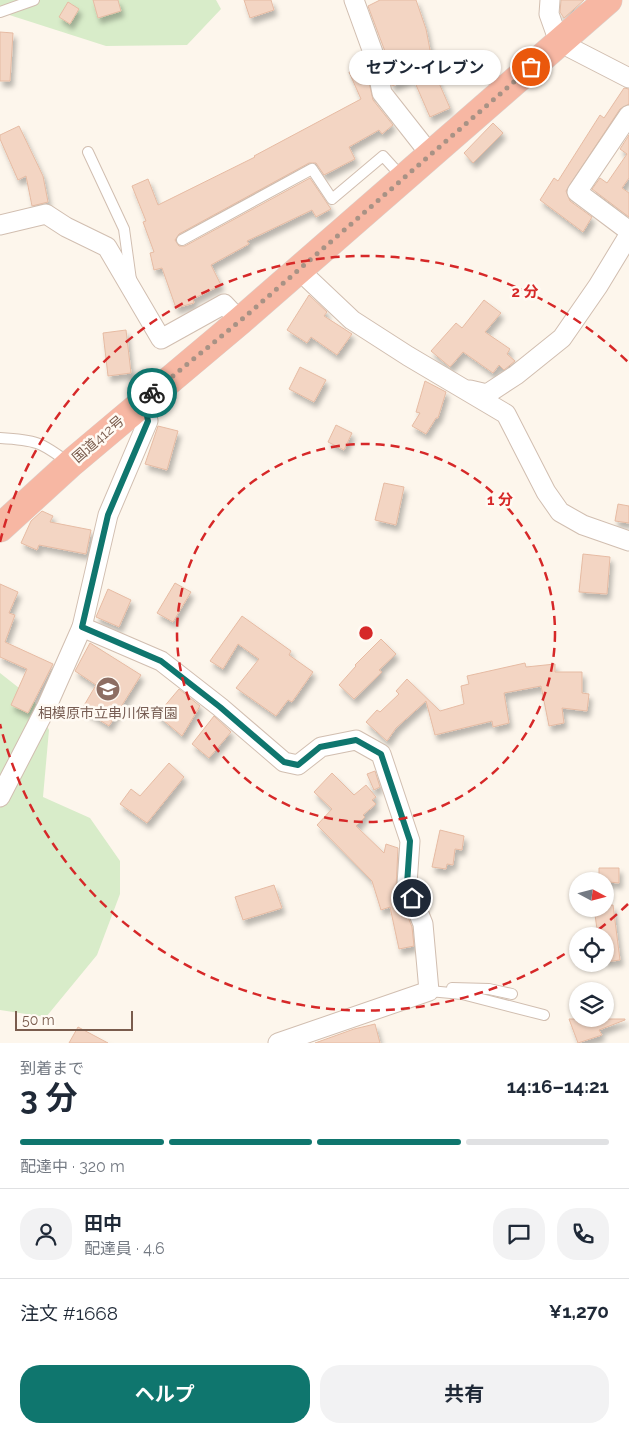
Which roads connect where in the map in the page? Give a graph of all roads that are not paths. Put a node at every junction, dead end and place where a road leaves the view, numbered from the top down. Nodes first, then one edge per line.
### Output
1 (34, 0) edge
2 (354, 0) edge
3 (550, 0) edge
4 (608, 0) edge
5 (0, 12) edge
6 (560, 42) junction
7 (629, 78) edge
8 (629, 115) edge
9 (88, 152) dead end
10 (430, 154) junction
11 (403, 178) junction
12 (0, 225) edge
13 (629, 231) edge
14 (629, 236) edge
15 (182, 240) dead end
16 (298, 269) junction
17 (132, 286) junction
18 (240, 321) junction
19 (464, 388) junction
20 (144, 400) junction
21 (0, 438) edge
22 (70, 464) junction
23 (0, 528) edge
24 (629, 540) edge
25 (82, 627) junction
26 (0, 797) edge
27 (429, 991) junction
28 (512, 994) dead end
29 (544, 1015) dead end
30 (278, 1043) edge

1 - 5 lane
2 - 10 street
3 - 6 street
4 - 6 highway, 国道412号
6 - 7 street
6 - 10 highway, 国道412号
8 - 13 street
9 - 17 lane
10 - 11 highway, 国道412号
11 - 15 lane
11 - 16 highway, 国道412号
12 - 17 street
14 - 19 street
16 - 18 highway, 国道412号
16 - 19 street
17 - 18 street
18 - 20 highway, 国道412号
19 - 24 street
20 - 22 highway, 国道412号
20 - 25 street
21 - 22 lane
22 - 23 highway, 国道412号
25 - 26 street
25 - 27 street
27 - 28 lane
27 - 29 lane
27 - 30 street

